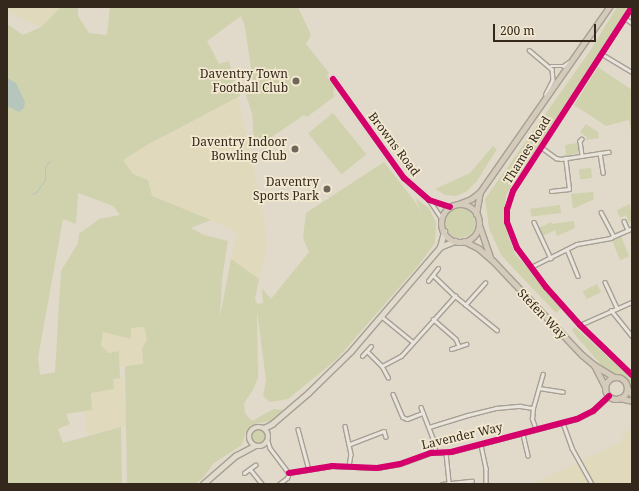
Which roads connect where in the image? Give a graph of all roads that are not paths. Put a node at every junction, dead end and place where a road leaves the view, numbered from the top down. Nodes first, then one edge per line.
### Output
1 (609, 7) edge
2 (632, 7) edge
3 (625, 18) junction
4 (632, 23) edge
5 (529, 50) dead end
6 (602, 54) junction
7 (573, 60) junction
8 (550, 66) junction
9 (632, 72) edge
10 (333, 79) dead end
11 (543, 103) junction
12 (582, 138) dead end
13 (541, 147) junction
14 (608, 152) dead end
15 (600, 153) junction
16 (582, 156) junction
17 (565, 158) junction
18 (602, 173) dead end
19 (551, 191) dead end
20 (480, 192) junction
21 (429, 200) junction
22 (458, 204) junction
23 (450, 206) junction
24 (601, 212) dead end
25 (476, 214) junction
26 (442, 219) junction
27 (624, 221) dead end
28 (478, 222) junction
29 (534, 222) dead end
30 (632, 228) edge
31 (628, 230) junction
32 (444, 232) junction
33 (614, 236) junction
34 (455, 240) junction
35 (464, 241) junction
36 (440, 247) junction
37 (567, 249) junction
38 (551, 258) junction
39 (492, 261) junction
40 (531, 267) junction
41 (438, 268) dead end
42 (433, 275) junction
43 (578, 276) dead end
44 (428, 281) dead end
45 (605, 282) dead end
46 (486, 283) dead end
47 (455, 296) junction
48 (632, 302) edge
49 (465, 305) junction
50 (617, 308) junction
51 (611, 310) junction
52 (381, 316) junction
53 (433, 319) junction
54 (580, 325) junction
55 (497, 330) dead end
56 (632, 336) edge
57 (413, 342) junction
58 (466, 344) dead end
59 (371, 346) dead end
60 (459, 346) junction
61 (451, 349) dead end
62 (367, 351) junction
63 (362, 356) dead end
64 (594, 365) junction
65 (382, 366) junction
66 (543, 374) dead end
67 (632, 375) edge
68 (388, 377) dead end
69 (614, 377) junction
70 (605, 387) junction
71 (539, 388) junction
72 (627, 388) junction
73 (563, 392) dead end
74 (393, 394) dead end
75 (632, 394) edge
76 (609, 396) junction
77 (619, 398) junction
78 (632, 401) edge
79 (421, 407) dead end
80 (533, 408) junction
81 (423, 413) junction
82 (563, 423) junction
83 (272, 424) junction
84 (345, 426) dead end
85 (429, 427) junction
86 (264, 428) junction
87 (298, 429) dead end
88 (536, 430) junction
89 (268, 432) junction
90 (523, 434) junction
91 (386, 437) dead end
92 (250, 440) junction
93 (267, 443) junction
94 (350, 444) junction
95 (481, 445) junction
96 (254, 446) junction
97 (245, 450) junction
98 (436, 452) junction
99 (446, 453) junction
100 (528, 455) dead end
101 (255, 465) dead end
102 (349, 466) junction
103 (250, 469) junction
104 (309, 470) junction
105 (244, 472) dead end
106 (289, 473) junction
107 (472, 481) dead end
108 (449, 483) edge
109 (203, 484) edge
110 (262, 484) edge
111 (279, 484) edge
112 (442, 484) edge
113 (486, 484) edge
114 (592, 484) edge

1 - 7 highway
2 - 3 street, Thames Road
3 - 4 street
3 - 6 street, Thames Road
5 - 8 street
6 - 9 street
6 - 13 street, Thames Road
7 - 8 street
7 - 11 highway
8 - 11 street
10 - 21 street, Browns Road
11 - 20 highway
12 - 16 street
13 - 17 street
13 - 40 street, Thames Road
14 - 15 street
15 - 16 street
15 - 18 street
16 - 17 street
17 - 19 street
20 - 22 highway
20 - 25 highway
21 - 23 street, Browns Road
21 - 26 street, Browns Road
22 - 23 highway
22 - 25 highway
23 - 26 highway
24 - 33 street
25 - 28 highway
26 - 32 highway
27 - 31 street
28 - 35 highway
28 - 39 highway
29 - 38 street
30 - 31 street
31 - 33 street
32 - 34 highway
32 - 36 main road
33 - 37 street
34 - 35 highway
34 - 36 main road
35 - 39 highway, Stefen Way
36 - 52 main road
37 - 38 street
37 - 43 street
38 - 40 street
39 - 64 highway, Stefen Way
40 - 54 street, Thames Road
41 - 42 street
42 - 44 street
42 - 47 street
45 - 50 street
46 - 49 street
47 - 49 street
47 - 53 street
48 - 50 street
49 - 55 street
50 - 51 street
51 - 54 street
51 - 56 street
52 - 57 street
52 - 83 main road
53 - 57 street
53 - 60 street
54 - 67 street, Thames Road
57 - 65 street
58 - 60 street
59 - 62 street
60 - 61 street
62 - 63 street
62 - 65 street
64 - 69 highway, Stefen Way
64 - 70 highway, Stefen Way
65 - 68 street
66 - 71 street
69 - 70 highway
69 - 72 highway
70 - 76 highway
71 - 73 street
71 - 80 street
72 - 75 highway
72 - 77 highway
74 - 81 street
76 - 77 highway
76 - 82 street, Lavender Way
77 - 78 highway
79 - 81 street
80 - 85 street
80 - 88 street
81 - 85 street
82 - 88 street, Lavender Way
82 - 114 street
83 - 86 main road
83 - 89 main road
84 - 94 street
85 - 98 street
86 - 89 main road
86 - 92 main road
87 - 104 street
88 - 90 street, Lavender Way
89 - 93 main road
90 - 95 street, Lavender Way
90 - 100 street
91 - 94 street
92 - 96 main road
92 - 97 main road
93 - 96 main road
93 - 106 street
94 - 102 street
95 - 99 street, Lavender Way
95 - 113 street
96 - 97 main road
97 - 109 main road
98 - 99 street, Lavender Way
98 - 102 street, Lavender Way
99 - 108 street
101 - 103 street
102 - 104 street, Lavender Way
103 - 105 street
103 - 110 street
104 - 106 street, Lavender Way
106 - 111 street
107 - 108 street
108 - 112 street

